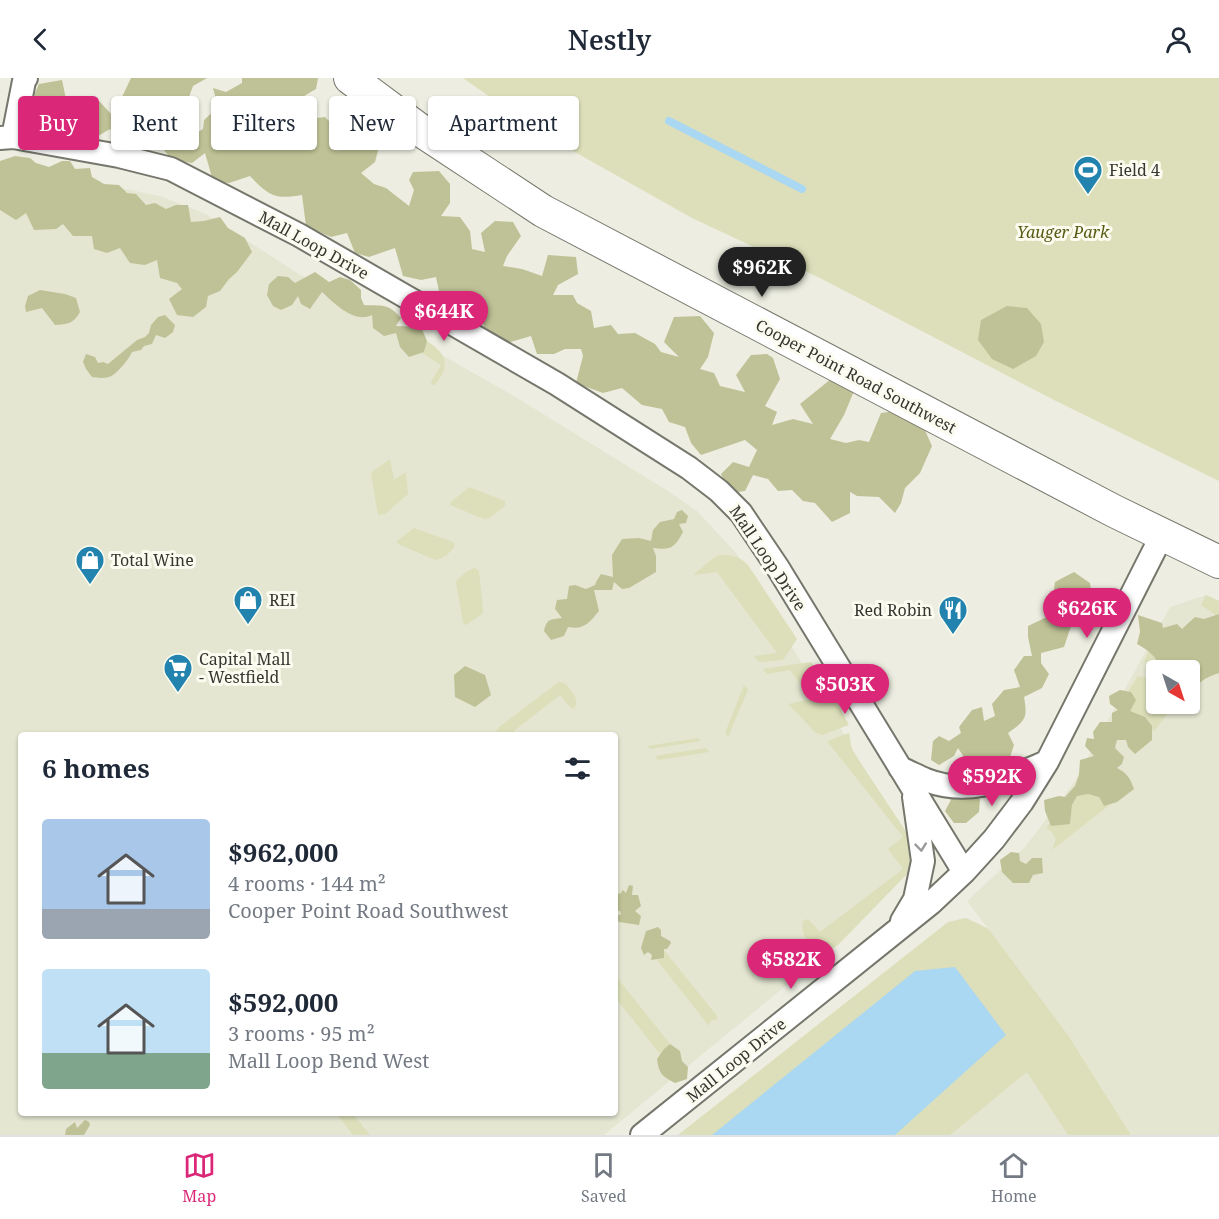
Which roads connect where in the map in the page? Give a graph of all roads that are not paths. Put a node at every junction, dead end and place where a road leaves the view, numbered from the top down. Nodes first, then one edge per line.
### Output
1 (26, 78) edge
2 (350, 78) edge
3 (7, 137) edge
4 (1162, 535) junction
5 (1219, 562) edge
6 (1047, 762) junction
7 (900, 768) junction
8 (913, 789) junction
9 (964, 872) junction
10 (897, 931) junction
11 (642, 1135) edge

1 - 3 street
2 - 4 main road, Cooper Point Road Southwest
3 - 7 street, Mall Loop Drive
4 - 5 main road, Cooper Point Road Southwest
4 - 6 street
6 - 7 street
6 - 9 street
7 - 8 street, Mall Loop Drive
8 - 9 street, Mall Loop Drive
8 -> 10 street
9 - 10 street, Mall Loop Drive
10 - 11 street, Mall Loop Drive

